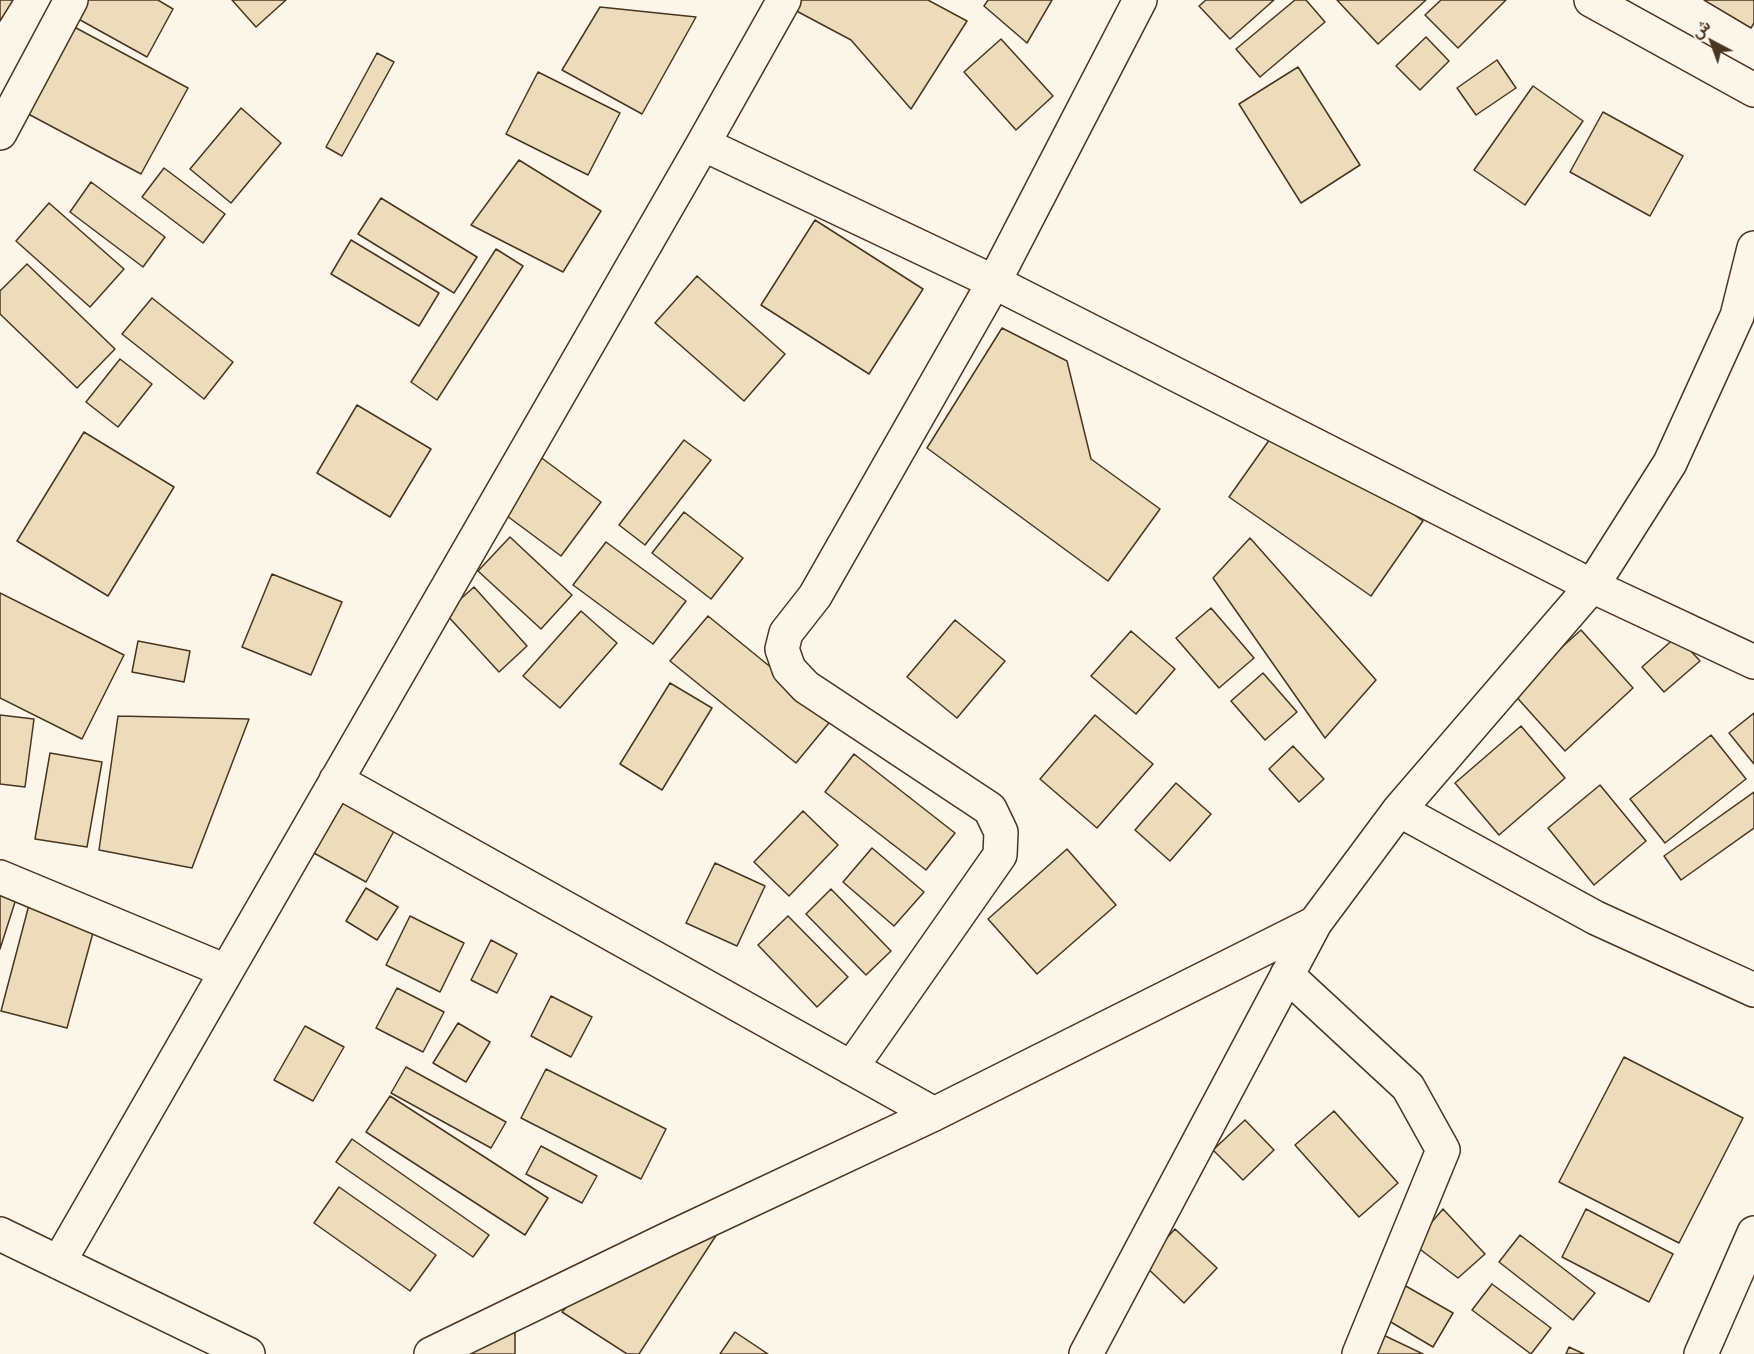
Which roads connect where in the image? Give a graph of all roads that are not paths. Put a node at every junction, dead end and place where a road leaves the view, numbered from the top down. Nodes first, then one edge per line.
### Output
1 (71, 0) edge
2 (784, 0) edge
3 (1140, 0) edge
4 (1591, 0) edge
5 (1754, 90) edge
6 (0, 133) edge
7 (703, 144) junction
8 (1754, 248) edge
9 (994, 282) junction
10 (1592, 586) junction
11 (1754, 662) edge
12 (336, 780) junction
13 (1399, 810) junction
14 (0, 877) edge
15 (1315, 923) junction
16 (226, 971) junction
17 (1287, 975) junction
18 (1754, 990) edge
19 (851, 1068) junction
20 (934, 1114) junction
21 (1754, 1233) edge
22 (0, 1234) edge
23 (59, 1262) junction
24 (248, 1354) edge
25 (431, 1354) edge
26 (1086, 1354) edge
27 (1359, 1354) edge
28 (1701, 1354) edge

1 - 6 street
2 - 7 street
3 - 9 street
4 - 5 street
7 - 9 street
7 - 12 street
8 - 10 street
9 - 10 street
9 - 19 street
10 - 11 street
10 - 13 street
12 - 16 street
12 - 19 street
13 - 15 street
13 - 18 street
14 - 16 street
15 - 17 street
15 - 20 street
16 - 23 street
17 - 26 street
17 - 27 street
19 - 20 street
20 - 25 street
21 - 28 street
22 - 23 street
23 - 24 street

